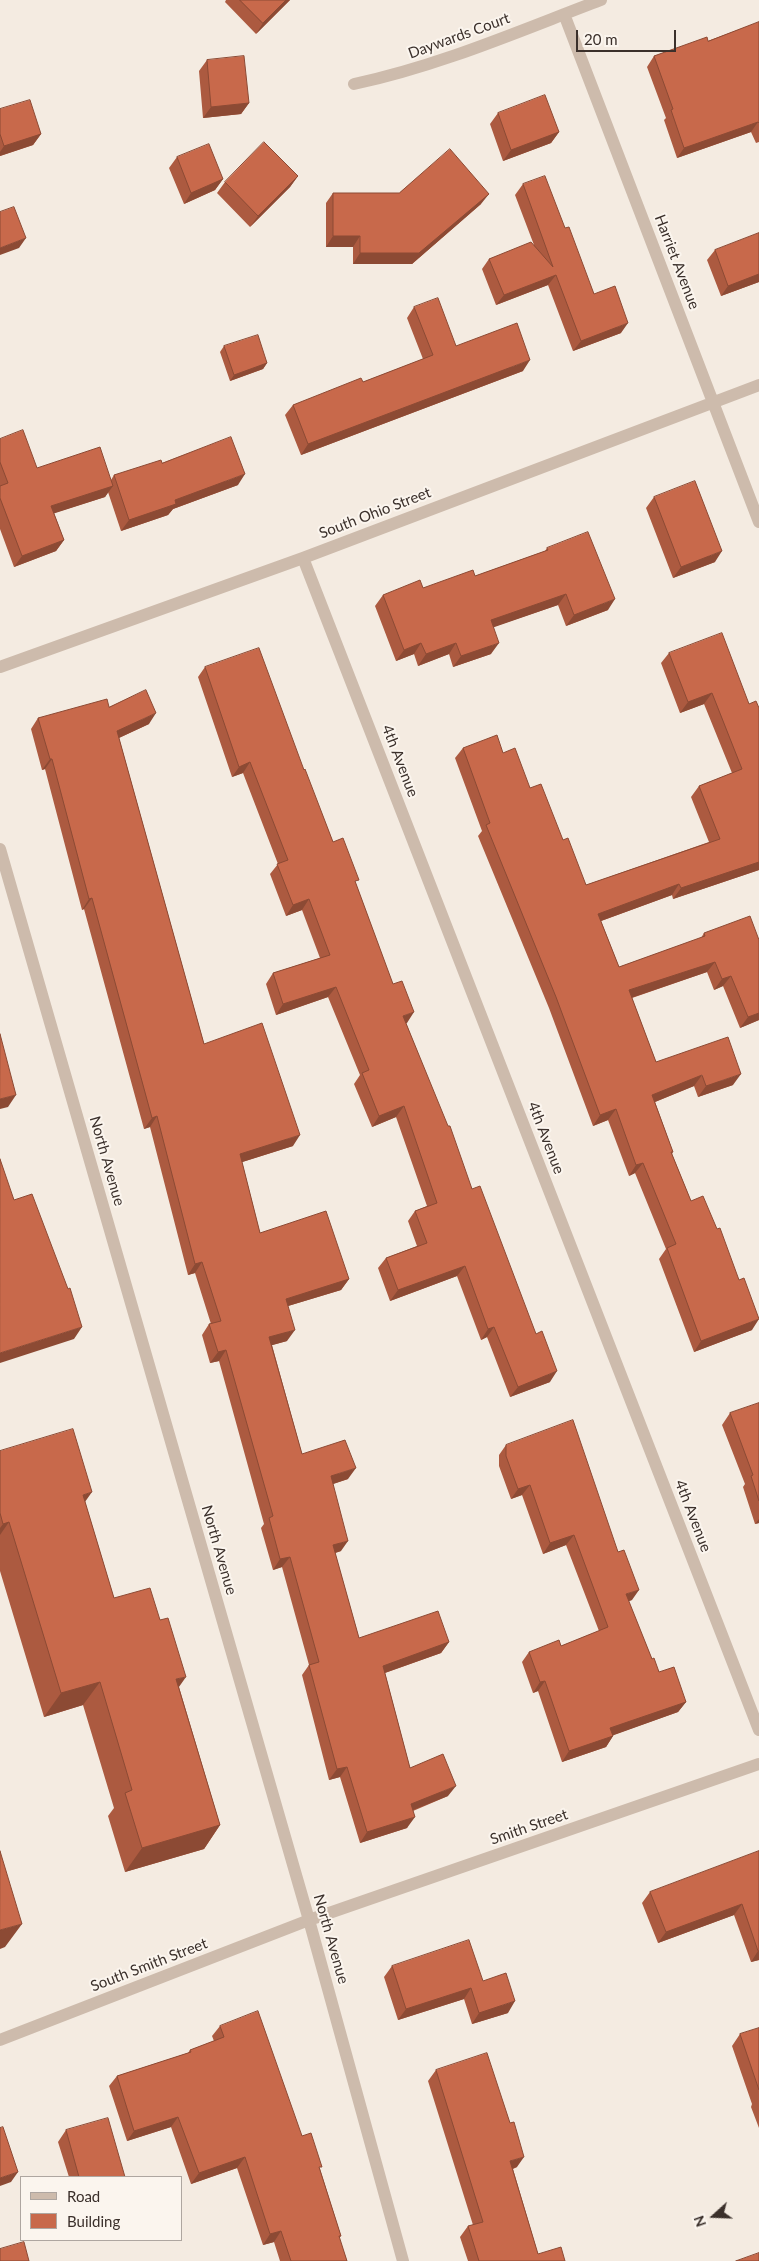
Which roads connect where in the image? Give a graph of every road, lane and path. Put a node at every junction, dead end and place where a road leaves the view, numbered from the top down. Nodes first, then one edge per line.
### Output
1 (601, 0) edge
2 (564, 14) junction
3 (354, 84) dead end
4 (759, 385) edge
5 (714, 402) junction
6 (759, 522) edge
7 (303, 558) junction
8 (0, 667) edge
9 (0, 849) edge
10 (759, 1730) edge
11 (759, 1764) edge
12 (309, 1920) junction
13 (0, 2040) edge
14 (403, 2261) edge

1 - 2 street, Daywards Court
2 - 3 street, Daywards Court
2 - 5 street, Harriet Avenue
4 - 5 street, South Ohio Street
5 - 6 street, Harriet Avenue
5 - 7 street, South Ohio Street
7 - 8 street, South Ohio Street
7 - 10 street, 4th Avenue
9 - 12 street, North Avenue
11 - 12 street, Smith Street
12 - 13 street, South Smith Street
12 - 14 street, North Avenue

